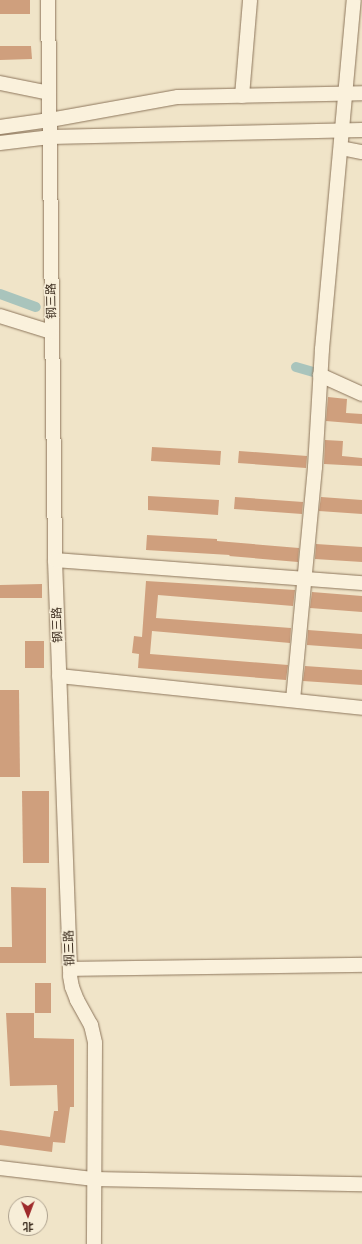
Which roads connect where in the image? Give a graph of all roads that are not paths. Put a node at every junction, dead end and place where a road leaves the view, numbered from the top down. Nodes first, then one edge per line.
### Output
1 (48, 0) edge
2 (250, 0) edge
3 (354, 0) edge
4 (0, 83) edge
5 (49, 93) junction
6 (346, 93) junction
7 (362, 93) edge
8 (242, 96) junction
9 (50, 120) junction
10 (0, 127) edge
11 (342, 130) junction
12 (362, 130) edge
13 (50, 137) junction
14 (0, 143) edge
15 (341, 148) junction
16 (362, 152) edge
17 (0, 316) edge
18 (52, 332) junction
19 (320, 375) junction
20 (362, 394) edge
21 (54, 560) junction
22 (304, 579) junction
23 (362, 583) edge
24 (59, 676) junction
25 (293, 700) junction
26 (362, 708) edge
27 (362, 965) edge
28 (70, 969) junction
29 (0, 1168) edge
30 (94, 1179) junction
31 (362, 1184) edge
32 (94, 1244) edge

1 - 5 street, 钢三路
2 - 8 street
3 - 6 street
4 - 5 street
5 - 9 street, 钢三路
6 - 7 street
6 - 8 street
6 - 11 street
8 - 9 street
9 - 10 street
9 - 13 street, 钢三路
11 - 12 street
11 - 13 street
11 - 15 street
13 - 14 street
13 - 18 street, 钢三路
15 - 16 street
15 - 19 street
17 - 18 street
18 - 21 street, 钢三路
19 - 20 street
19 - 22 street
21 - 22 street
21 - 24 street, 钢三路
22 - 23 street
22 - 25 street
24 - 25 street
24 - 28 street, 钢三路
25 - 26 street
27 - 28 street
28 - 30 street, 钢三路
29 - 30 street
30 - 31 street
30 - 32 street, 钢三路

